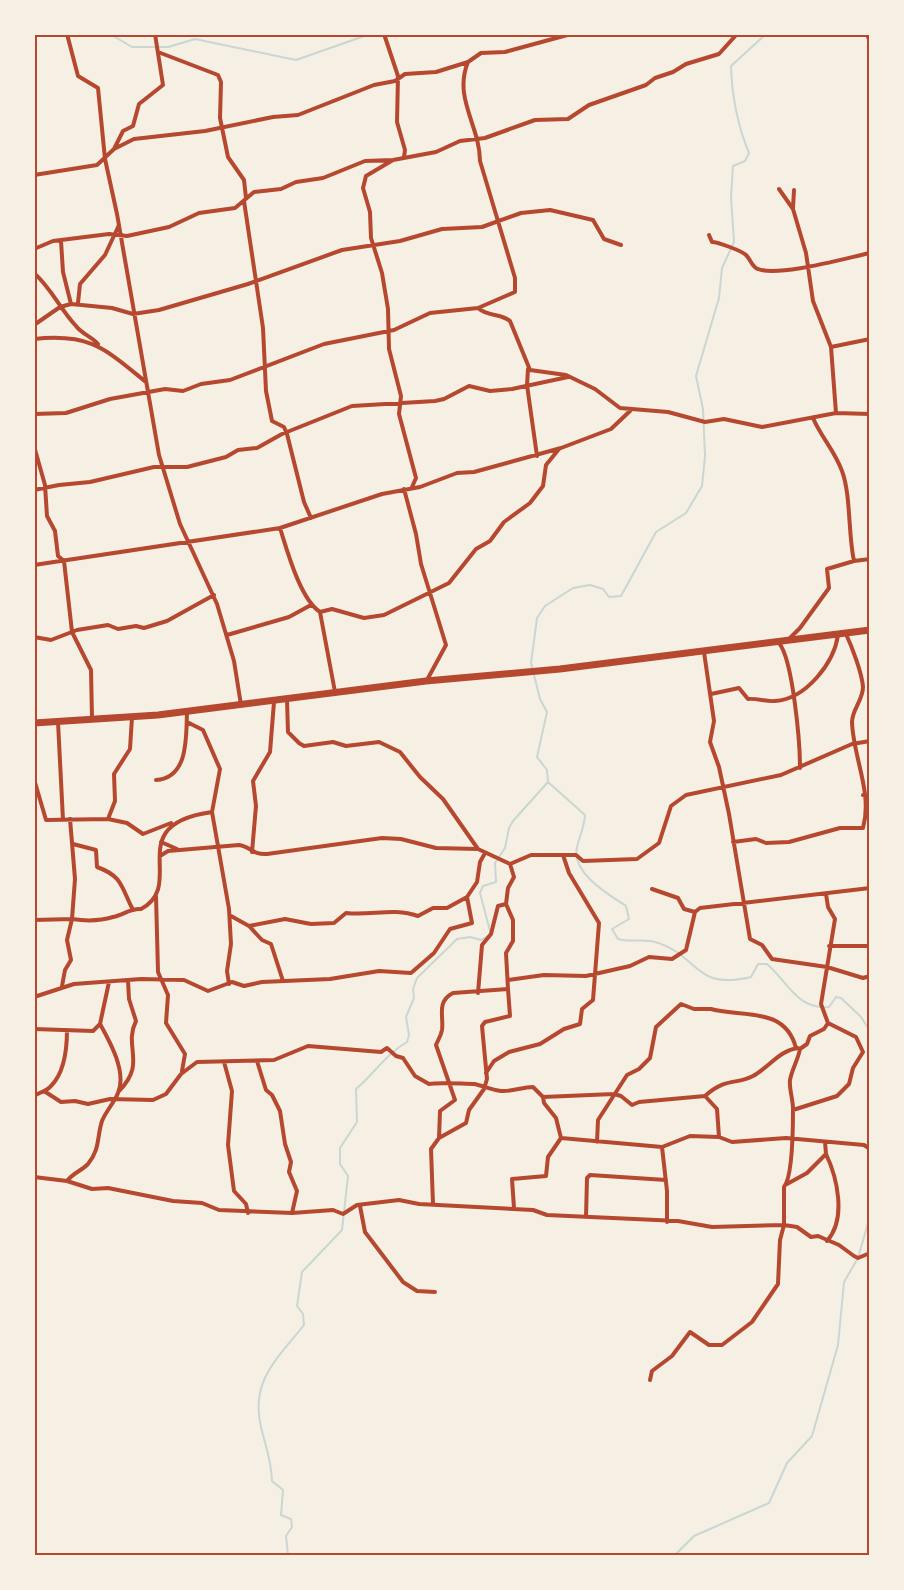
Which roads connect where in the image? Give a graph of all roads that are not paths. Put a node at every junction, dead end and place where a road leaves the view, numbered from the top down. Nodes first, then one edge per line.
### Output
1 (67, 34) edge
2 (155, 34) edge
3 (384, 34) edge
4 (571, 34) edge
5 (737, 34) edge
6 (867, 34) edge
7 (870, 42) edge
8 (158, 52) junction
9 (468, 62) junction
10 (399, 79) junction
11 (222, 129) junction
12 (476, 137) junction
13 (114, 149) junction
14 (404, 158) junction
15 (105, 159) junction
16 (393, 160) junction
17 (34, 175) edge
18 (246, 185) junction
19 (779, 189) dead end
20 (794, 190) dead end
21 (254, 192) junction
22 (245, 200) junction
23 (793, 209) junction
24 (496, 220) junction
25 (119, 225) junction
26 (115, 234) junction
27 (709, 235) dead end
28 (121, 237) junction
29 (61, 241) junction
30 (110, 244) junction
31 (374, 245) junction
32 (621, 245) dead end
33 (34, 249) edge
34 (870, 253) edge
35 (808, 266) junction
36 (34, 273) edge
37 (256, 281) junction
38 (78, 303) junction
39 (71, 304) junction
40 (60, 307) junction
41 (477, 308) junction
42 (133, 314) junction
43 (34, 325) edge
44 (387, 330) junction
45 (34, 339) edge
46 (870, 339) edge
47 (101, 347) junction
48 (831, 347) junction
49 (266, 366) junction
50 (528, 369) junction
51 (568, 377) junction
52 (146, 382) junction
53 (527, 385) junction
54 (149, 393) junction
55 (400, 403) junction
56 (630, 411) junction
57 (836, 413) junction
58 (34, 414) edge
59 (870, 414) edge
60 (813, 418) junction
61 (287, 434) junction
62 (34, 446) edge
63 (561, 448) junction
64 (537, 456) junction
65 (162, 466) junction
66 (412, 487) junction
67 (45, 489) junction
68 (404, 489) junction
69 (34, 490) edge
70 (311, 518) junction
71 (280, 528) junction
72 (187, 541) junction
73 (870, 559) edge
74 (64, 561) junction
75 (854, 561) junction
76 (34, 565) edge
77 (432, 593) junction
78 (214, 595) junction
79 (311, 605) junction
80 (320, 612) junction
81 (870, 630) edge
82 (72, 632) junction
83 (842, 633) junction
84 (227, 636) junction
85 (34, 637) edge
86 (788, 640) junction
87 (778, 642) junction
88 (704, 650) junction
89 (426, 681) junction
90 (335, 694) junction
91 (711, 694) junction
92 (792, 697) junction
93 (286, 700) junction
94 (274, 702) junction
95 (241, 706) junction
96 (187, 711) junction
97 (132, 717) junction
98 (92, 719) junction
99 (58, 722) junction
100 (187, 722) junction
101 (34, 723) edge
102 (870, 741) edge
103 (852, 744) junction
104 (800, 768) junction
105 (34, 779) edge
106 (156, 780) dead end
107 (723, 787) junction
108 (863, 795) junction
109 (870, 796) edge
110 (212, 812) junction
111 (70, 819) junction
112 (108, 819) junction
113 (63, 820) junction
114 (175, 822) junction
115 (161, 842) junction
116 (733, 842) junction
117 (73, 844) junction
118 (217, 847) junction
119 (478, 849) junction
120 (177, 850) junction
121 (252, 853) junction
122 (485, 853) junction
123 (563, 855) junction
124 (160, 856) junction
125 (510, 864) junction
126 (870, 888) edge
127 (652, 889) dead end
128 (826, 894) junction
129 (156, 895) junction
130 (467, 897) junction
131 (744, 903) junction
132 (506, 904) junction
133 (132, 908) junction
134 (695, 912) junction
135 (230, 915) junction
136 (34, 920) edge
137 (72, 920) junction
138 (249, 926) junction
139 (829, 946) junction
140 (870, 946) edge
141 (827, 967) junction
142 (596, 974) junction
143 (870, 976) edge
144 (128, 980) junction
145 (508, 980) junction
146 (163, 981) junction
147 (283, 981) junction
148 (109, 982) junction
149 (229, 984) junction
150 (62, 986) junction
151 (507, 989) junction
152 (478, 993) junction
153 (34, 996) edge
154 (828, 1023) junction
155 (100, 1024) junction
156 (34, 1029) edge
157 (67, 1030) junction
158 (798, 1048) junction
159 (257, 1061) junction
160 (224, 1062) junction
161 (486, 1073) junction
162 (181, 1074) junction
163 (449, 1085) junction
164 (484, 1089) junction
165 (44, 1091) junction
166 (119, 1092) junction
167 (614, 1094) junction
168 (34, 1096) edge
169 (705, 1096) junction
170 (543, 1097) junction
171 (114, 1100) junction
172 (793, 1110) junction
173 (719, 1137) junction
174 (439, 1138) junction
175 (561, 1138) junction
176 (791, 1138) junction
177 (597, 1142) junction
178 (825, 1142) junction
179 (662, 1147) junction
180 (870, 1149) edge
181 (826, 1154) junction
182 (34, 1177) edge
183 (666, 1180) junction
184 (67, 1181) junction
185 (787, 1184) junction
186 (433, 1204) junction
187 (360, 1206) junction
188 (513, 1208) junction
189 (248, 1213) junction
190 (292, 1213) junction
191 (586, 1217) junction
192 (667, 1222) junction
193 (784, 1226) junction
194 (827, 1241) junction
195 (870, 1253) edge
196 (435, 1292) dead end
197 (650, 1380) dead end

1 - 15 street
2 - 8 street
3 - 10 street
4 - 9 street
5 - 12 street
6 - 7 street
8 - 11 street
8 - 13 street
9 - 10 street
9 - 12 street
10 - 11 street
10 - 14 street
11 - 13 street
11 - 18 street
12 - 14 street
12 - 24 street
13 - 15 street
14 - 16 street
15 - 17 street
15 - 25 street
16 - 21 street
16 - 31 street
18 - 21 street
18 - 22 street
19 - 23 street
20 - 23 street
21 - 22 street
22 - 28 street
22 - 37 street
23 - 35 street
24 - 31 street
24 - 32 street
24 - 41 street
25 - 26 street
25 - 28 street
26 - 28 street
26 - 29 street
26 - 30 street
27 - 35 street
28 - 30 street
28 - 42 street
29 - 33 street
29 - 39 street
30 - 38 street
31 - 37 street
31 - 44 street
34 - 35 street
35 - 48 street
36 - 40 street
37 - 42 street
37 - 49 street
38 - 39 street
38 - 42 street
39 - 40 street
40 - 43 street
40 - 47 street
41 - 44 street
41 - 50 street
42 - 52 street
44 - 49 street
44 - 55 street
45 - 47 street
46 - 48 street
47 - 52 street
48 - 57 street
49 - 54 street
49 - 61 street
50 - 51 street
50 - 53 street
51 - 53 street
51 - 56 street
52 - 54 street
53 - 55 street
53 - 64 street
54 - 58 street
54 - 65 street
55 - 61 street
55 - 66 street
56 - 60 street
56 - 63 street
57 - 59 street
57 - 60 street
60 - 75 street
61 - 65 street
61 - 70 street
62 - 67 street
63 - 64 street
63 - 77 street
64 - 66 street
65 - 67 street
65 - 72 street
66 - 68 street
67 - 69 street
67 - 74 street
68 - 70 street
68 - 77 street
70 - 71 street
71 - 72 street
71 - 79 street
72 - 74 street
72 - 78 street
73 - 75 street
74 - 76 street
74 - 82 street
75 - 86 street
77 - 80 street
77 - 89 street
78 - 82 street
78 - 84 street
79 - 80 street
79 - 84 street
80 - 90 street
81 - 83 highway
82 - 85 street
82 - 98 street
83 - 86 highway
83 - 92 street
83 - 103 street
84 - 95 street
86 - 87 highway
87 - 88 highway
87 - 92 street
88 - 89 highway
88 - 91 street
89 - 90 highway
90 - 93 highway
91 - 92 street
91 - 107 street
92 - 104 street
93 - 94 highway
93 - 119 street
94 - 95 highway
94 - 121 street
95 - 96 highway
96 - 97 highway
96 - 100 street
97 - 98 highway
97 - 112 street
98 - 99 highway
99 - 101 highway
99 - 113 street
100 - 106 street
100 - 110 street
102 - 103 street
103 - 104 street
103 - 108 street
104 - 107 street
105 - 113 street
107 - 116 street
107 - 123 street
108 - 109 street
108 - 116 street
110 - 114 street
110 - 118 street
111 - 112 street
111 - 113 street
111 - 117 street
112 - 114 street
114 - 115 street
115 - 120 street
115 - 124 street
116 - 131 street
117 - 133 street
117 - 137 street
118 - 120 street
118 - 121 street
118 - 135 street
119 - 121 street
119 - 122 street
120 - 124 street
122 - 125 street
122 - 130 street
123 - 125 street
123 - 142 street
124 - 129 street
125 - 132 street
126 - 128 street
127 - 134 street
128 - 131 street
128 - 139 street
129 - 133 street
129 - 146 street
130 - 138 street
130 - 147 street
131 - 134 street
131 - 141 street
132 - 145 street
132 - 152 street
133 - 137 street
134 - 142 street
135 - 138 street
135 - 149 street
136 - 137 street
137 - 150 street
138 - 147 street
139 - 140 street
139 - 141 street
141 - 143 street
141 - 154 street
142 - 145 street
142 - 161 street
144 - 146 street
144 - 148 street
144 - 166 street
145 - 151 street
146 - 149 street
146 - 162 street
147 - 149 street
148 - 150 street
148 - 155 street
150 - 153 street
151 - 152 street
151 - 161 street
152 - 163 street
154 - 158 street
154 - 172 street
155 - 157 street
155 - 166 street
156 - 157 street
157 - 165 street
158 - 167 street
158 - 169 street
158 - 172 street
159 - 160 street
159 - 163 street
159 - 190 street
160 - 162 street
160 - 189 street
161 - 164 street
162 - 171 street
163 - 164 street
163 - 174 street
164 - 170 street
164 - 174 street
165 - 168 street
165 - 171 street
166 - 171 street
167 - 169 street
167 - 170 street
167 - 177 street
169 - 173 street
170 - 175 street
171 - 184 street
172 - 176 street
173 - 176 street
173 - 179 street
174 - 186 street
175 - 177 street
175 - 188 street
176 - 178 street
176 - 185 street
177 - 179 street
178 - 180 street
178 - 181 street
179 - 183 street
181 - 185 street
181 - 194 street
182 - 184 street
183 - 191 street
183 - 192 street
184 - 189 street
185 - 193 street
186 - 187 street
186 - 188 street
187 - 190 street
187 - 196 street
188 - 191 street
189 - 190 street
191 - 192 street
192 - 193 street
193 - 194 street
193 - 197 street
194 - 195 street

